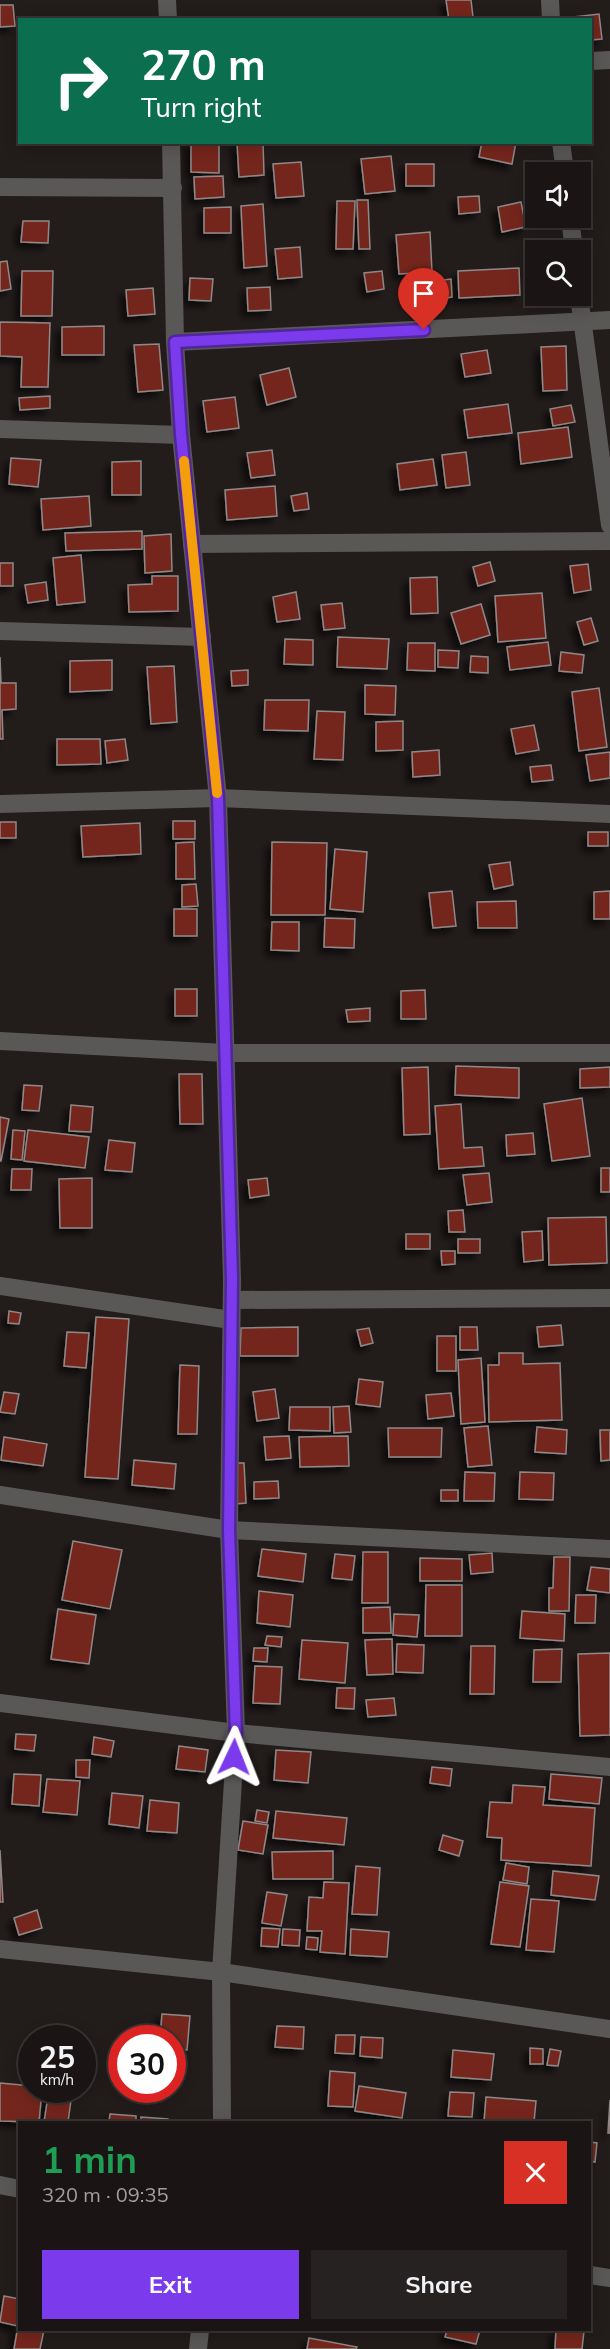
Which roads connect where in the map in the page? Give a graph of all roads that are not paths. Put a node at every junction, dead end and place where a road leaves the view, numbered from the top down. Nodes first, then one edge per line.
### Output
1 (167, 0) edge
2 (550, 0) edge
3 (168, 18) edge
4 (551, 18) edge
5 (610, 60) edge
6 (592, 61) edge
7 (171, 144) edge
8 (561, 144) edge
9 (564, 162) edge
10 (0, 187) edge
11 (173, 188) junction
12 (580, 306) edge
13 (610, 320) edge
14 (582, 322) junction
15 (175, 342) junction
16 (0, 429) edge
17 (181, 435) junction
18 (610, 525) edge
19 (610, 541) edge
20 (192, 544) junction
21 (0, 631) edge
22 (202, 637) junction
23 (218, 798) junction
24 (0, 804) edge
25 (610, 814) edge
26 (0, 1041) edge
27 (225, 1053) junction
28 (610, 1053) edge
29 (0, 1286) edge
30 (610, 1298) edge
31 (232, 1300) junction
32 (231, 1320) junction
33 (0, 1495) edge
34 (229, 1530) junction
35 (610, 1549) edge
36 (0, 1703) edge
37 (236, 1733) junction
38 (610, 1767) edge
39 (0, 1949) edge
40 (221, 1972) junction
41 (610, 2029) edge
42 (222, 2121) edge
43 (0, 2185) edge
44 (18, 2189) edge
45 (591, 2275) edge
46 (610, 2278) edge
47 (200, 2331) edge
48 (198, 2349) edge

1 - 3 street
2 - 4 street
5 - 6 street
7 - 11 street
8 - 9 street
10 - 11 street
11 - 15 street
12 - 14 street
13 - 14 street
14 - 15 street
14 - 18 street
15 - 17 street
16 - 17 street
17 - 20 street
19 - 20 street
20 - 22 street
21 - 22 street
22 - 23 street
23 - 24 street
23 - 25 street
23 - 27 street
26 - 27 street
27 - 28 street
27 - 31 street
29 - 32 street
30 - 31 street
31 - 32 street
32 - 34 street
33 - 34 street
34 - 35 street
34 - 37 street
36 - 37 street
37 - 38 street
37 - 40 street
39 - 40 street
40 - 41 street
40 - 42 street
43 - 44 street
45 - 46 street
47 - 48 street

